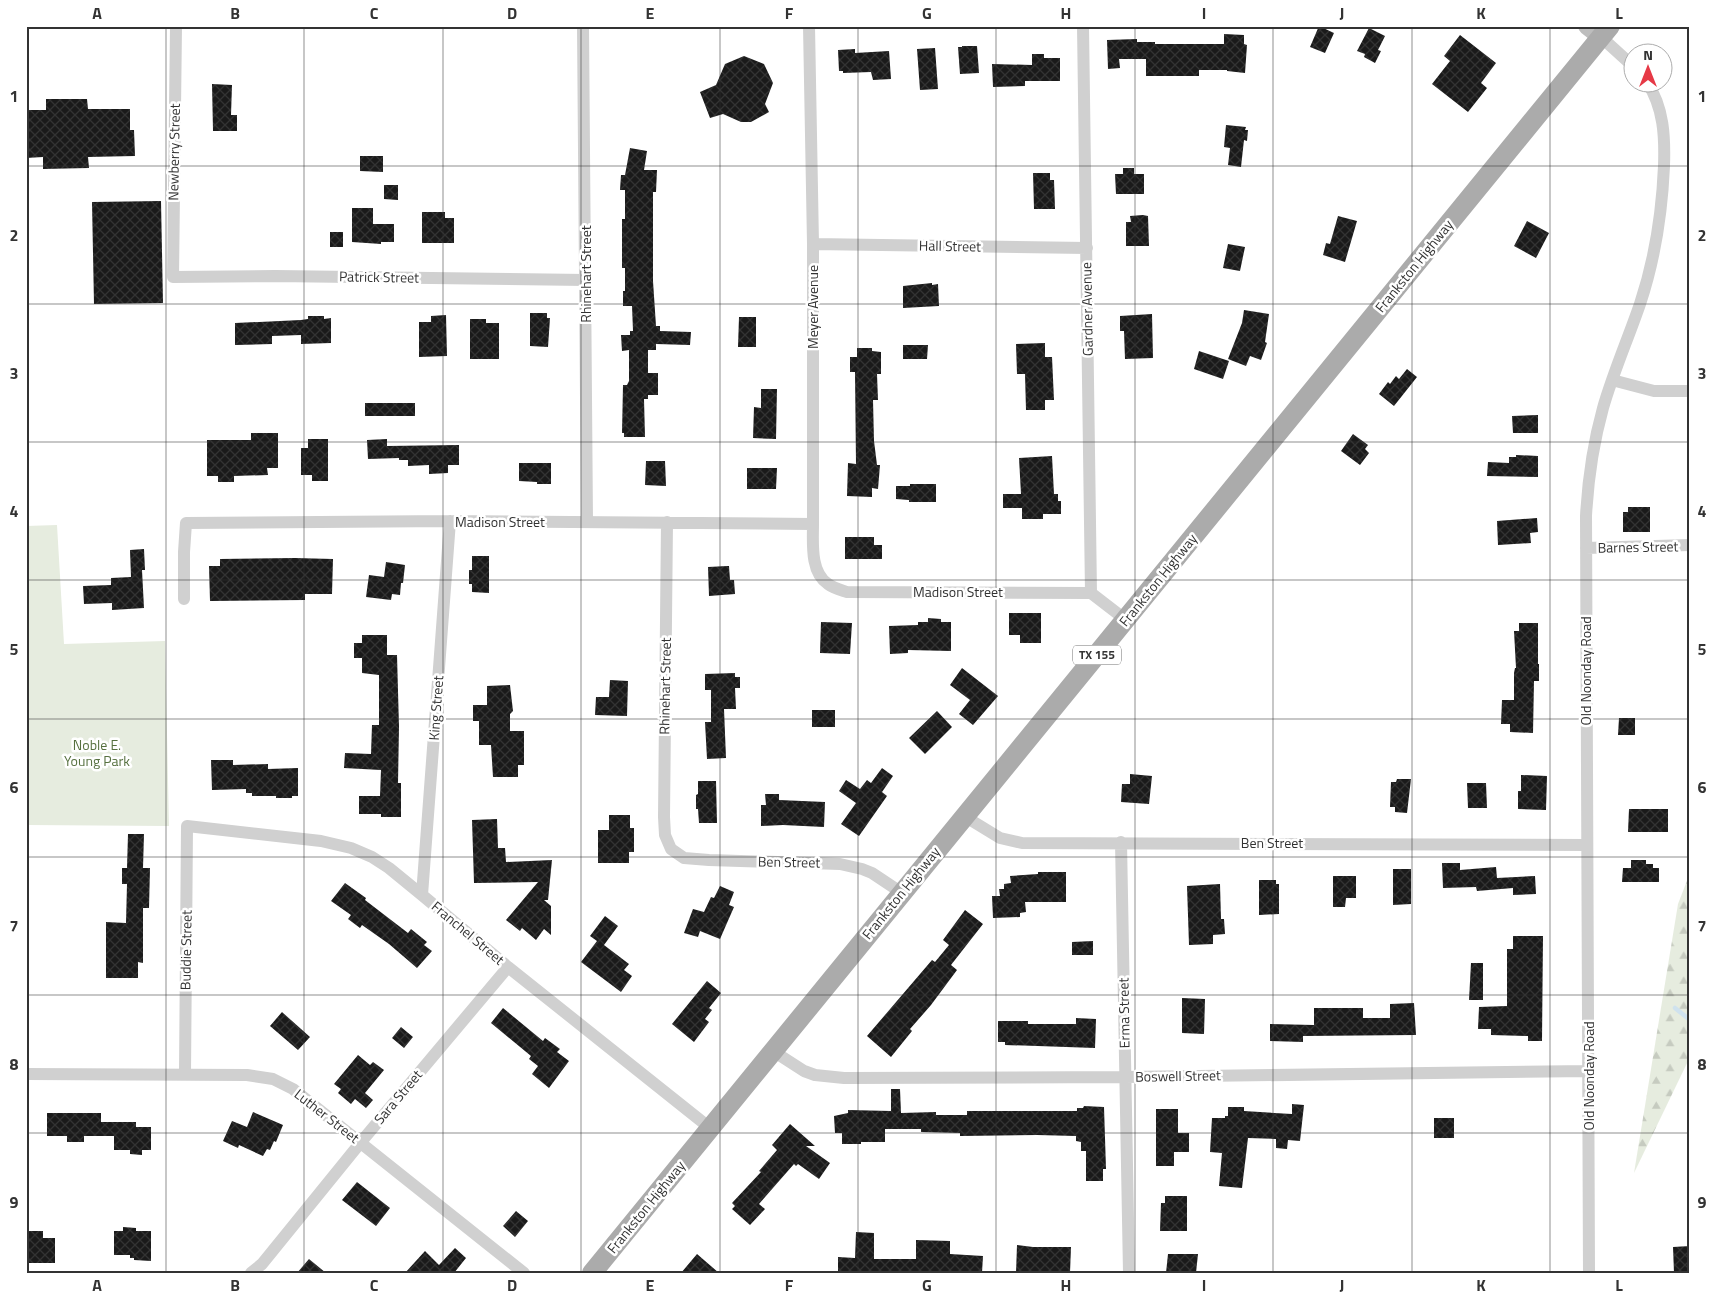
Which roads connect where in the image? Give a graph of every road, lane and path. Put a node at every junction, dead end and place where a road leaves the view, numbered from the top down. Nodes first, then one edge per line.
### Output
1 (176, 26) edge
2 (583, 26) edge
3 (809, 26) edge
4 (1083, 26) edge
5 (1599, 30) edge
6 (1624, 56) edge
7 (1654, 92) edge
8 (813, 244) junction
9 (1087, 248) junction
10 (173, 277) joint
11 (586, 280) junction
12 (1612, 380) junction
13 (1690, 392) edge
14 (450, 521) junction
15 (587, 522) junction
16 (668, 522) junction
17 (813, 524) junction
18 (1690, 546) edge
19 (1586, 548) junction
20 (827, 584) joint
21 (1091, 593) junction
22 (184, 600) dead end
23 (1126, 620) junction
24 (964, 816) junction
25 (187, 826) joint
26 (1121, 842) junction
27 (1586, 845) junction
28 (671, 849) joint
29 (902, 893) junction
30 (422, 895) junction
31 (508, 967) junction
32 (773, 1051) junction
33 (1589, 1071) junction
34 (26, 1074) edge
35 (185, 1074) junction
36 (1125, 1077) junction
37 (710, 1128) junction
38 (361, 1142) junction
39 (251, 1273) edge
40 (524, 1273) edge
41 (592, 1273) edge
42 (1129, 1273) edge
43 (1589, 1273) edge

1 - 10 street, Newberry Street
2 - 11 street, Rhinehart Street
3 - 8 street, Meyer Avenue
4 - 9 street, Gardner Avenue
5 - 6 street
5 - 23 main road, Frankston Highway / TX 155
7 - 12 street, Old Noonday Road
8 - 9 street, Hall Street
8 - 17 street, Meyer Avenue
9 - 21 street, Gardner Avenue
10 - 11 street, Patrick Street
11 - 15 street, Rhinehart Street
12 - 13 street
12 - 19 street, Old Noonday Road
14 - 15 street, Madison Street
14 - 22 street, Madison Street
14 - 30 street, King Street
15 - 16 street, Madison Street
16 - 17 street, Madison Street
16 - 28 street, Rhinehart Street
17 - 20 street, Meyer Avenue
18 - 19 street, Barnes Street
19 - 27 street, Old Noonday Road
20 - 21 street, Madison Street
21 - 23 street
23 - 24 main road, Frankston Highway / TX 155
24 - 26 street, Ben Street
24 - 29 main road, Frankston Highway / TX 155
25 - 30 street, Franchel Street
25 - 35 street, Buddie Street
26 - 27 street, Ben Street
26 - 36 street, Erma Street
27 - 33 street, Old Noonday Road
28 - 29 street, Ben Street
29 - 32 main road, Frankston Highway / TX 155
30 - 31 street, Franchel Street
31 - 37 street, Franchel Street
31 - 38 street, Sara Street
32 - 36 street, Boswell Street
32 - 37 main road, Frankston Highway / TX 155
33 - 36 street, Boswell Street
33 - 43 street, Old Noonday Road
34 - 35 street, Luther Street
35 - 38 street, Luther Street
36 - 42 street, Erma Street
37 - 41 main road, Frankston Highway / TX 155
38 - 39 street, Sara Street
38 - 40 street, Luther Street

